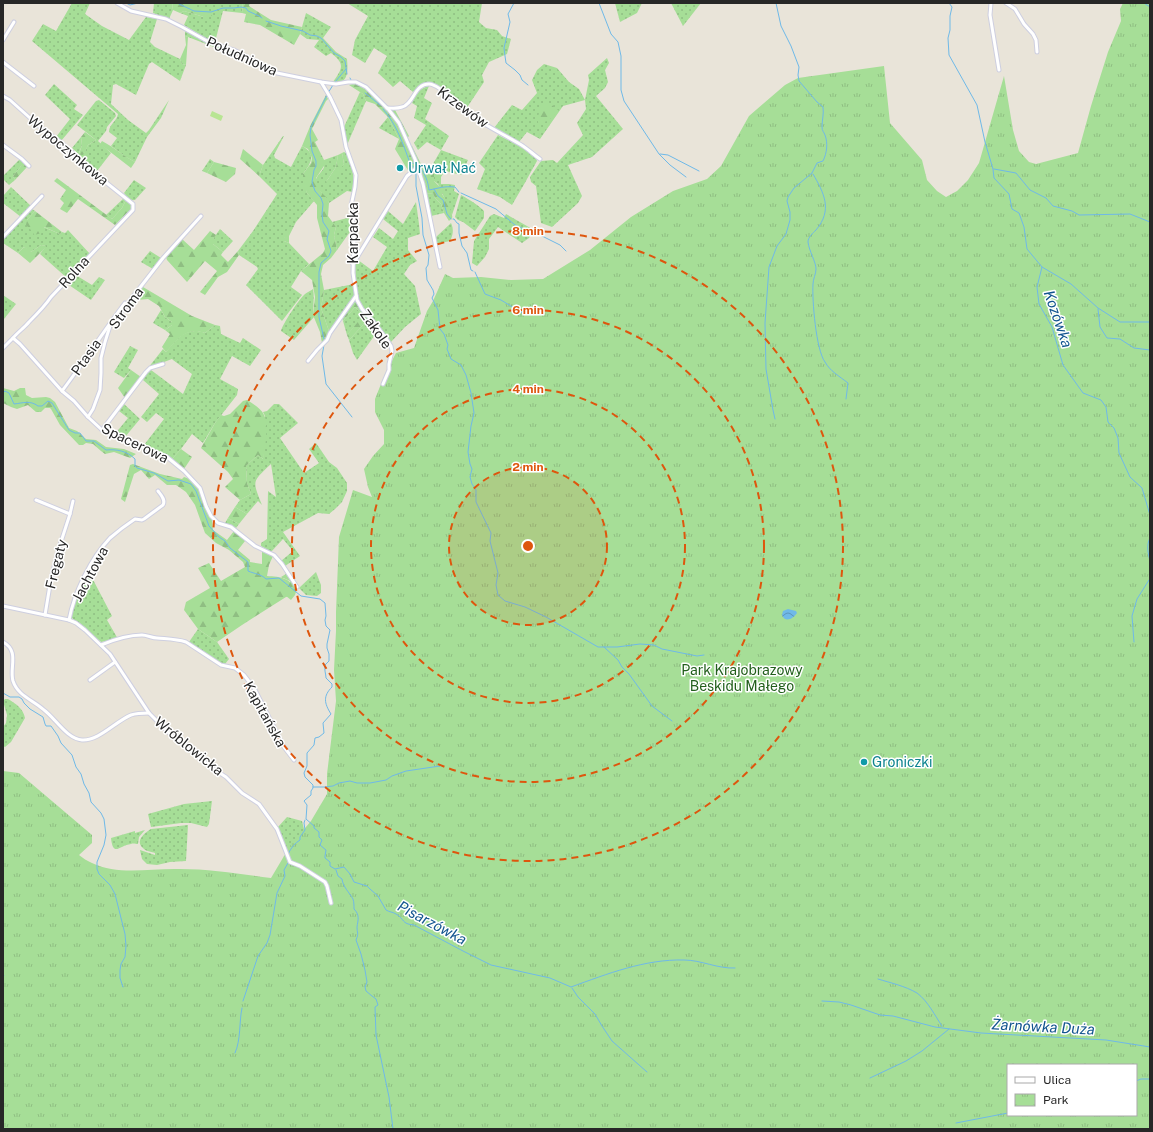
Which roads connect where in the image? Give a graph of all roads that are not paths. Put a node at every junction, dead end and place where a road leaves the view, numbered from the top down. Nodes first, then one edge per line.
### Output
1 (117, 3) edge
2 (991, 3) edge
3 (1006, 3) edge
4 (14, 22) dead end
5 (3, 40) edge
6 (1037, 52) dead end
7 (3, 62) edge
8 (999, 70) dead end
9 (321, 82) junction
10 (34, 86) dead end
11 (3, 96) edge
12 (387, 108) junction
13 (3, 145) edge
14 (540, 159) dead end
15 (28, 166) dead end
16 (418, 167) junction
17 (42, 196) dead end
18 (133, 204) joint
19 (201, 216) dead end
20 (3, 237) edge
21 (353, 264) junction
22 (440, 267) dead end
23 (356, 296) junction
24 (125, 302) dead end
25 (13, 338) junction
26 (3, 348) edge
27 (308, 361) dead end
28 (163, 364) dead end
29 (383, 384) dead end
30 (62, 391) junction
31 (88, 417) junction
32 (102, 430) junction
33 (158, 491) dead end
34 (36, 500) dead end
35 (73, 501) dead end
36 (70, 514) junction
37 (297, 587) dead end
38 (3, 606) edge
39 (45, 615) junction
40 (69, 620) junction
41 (3, 642) edge
42 (101, 645) junction
43 (115, 662) junction
44 (90, 680) dead end
45 (149, 713) junction
46 (294, 760) dead end
47 (331, 902) dead end

1 - 9 street, Południowa
2 - 8 street
3 - 6 street
4 - 5 street
7 - 10 street
9 - 12 street, Południowa
9 - 21 street, Karpacka
11 - 18 street, Wypoczynkowa
12 - 14 street, Krzewów
12 - 16 street, Południowa
13 - 15 street
16 - 21 street
16 - 22 street, Południowa
17 - 20 street
18 - 25 street, Rolna
19 - 31 street, Stroma
21 - 23 street, Karpacka
23 - 27 street
23 - 29 street, Zakole
24 - 30 street, Ptasia
25 - 26 street
25 - 30 street, Spacerowa
28 - 32 street
30 - 31 street, Spacerowa
31 - 32 street, Spacerowa
32 - 37 street, Spacerowa
33 - 40 street, Jachtowa
34 - 36 street
35 - 36 street, Fregaty
36 - 39 street, Fregaty
38 - 39 street, Wróblowicka
39 - 40 street, Wróblowicka
40 - 42 street, Wróblowicka
41 - 45 street
42 - 43 street, Wróblowicka
42 - 46 street, Kapitańska
43 - 44 street
43 - 45 street, Wróblowicka
45 - 47 street, Wróblowicka

